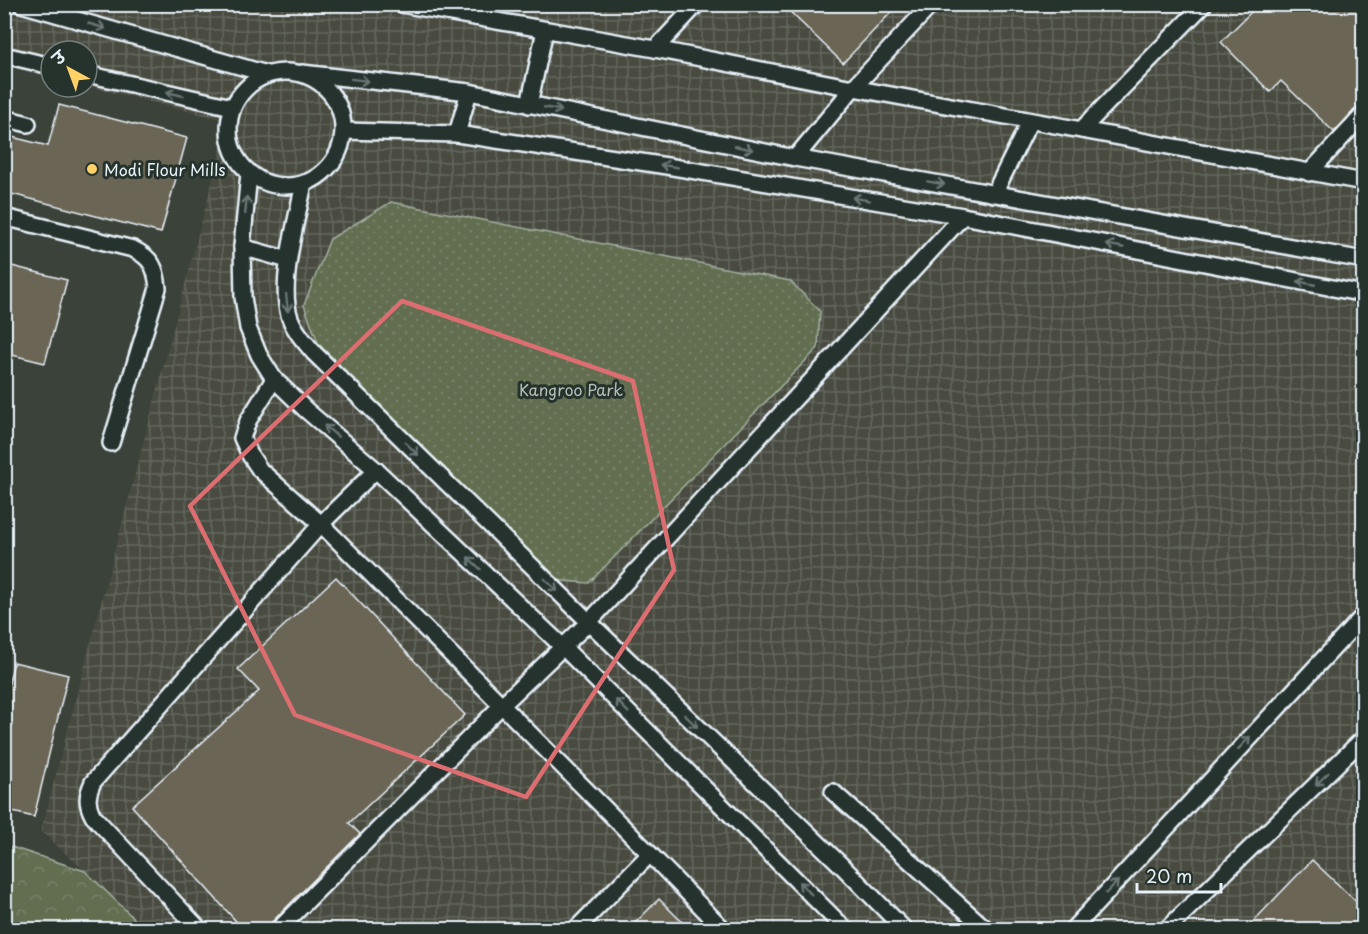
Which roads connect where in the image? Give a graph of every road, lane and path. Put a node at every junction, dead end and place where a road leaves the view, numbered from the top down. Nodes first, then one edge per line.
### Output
1 (21, 4) edge
2 (401, 4) edge
3 (486, 4) edge
4 (697, 4) edge
5 (932, 4) edge
6 (1204, 4) edge
7 (473, 18) junction
8 (545, 30) junction
9 (654, 49) junction
10 (4, 55) edge
11 (39, 63) edge
12 (302, 73) junction
13 (267, 75) junction
14 (99, 77) edge
15 (853, 88) junction
16 (469, 92) junction
17 (529, 105) junction
18 (232, 107) junction
19 (1364, 114) edge
20 (4, 118) edge
21 (1030, 121) junction
22 (28, 124) dead end
23 (1081, 130) junction
24 (344, 131) junction
25 (457, 134) junction
26 (795, 158) junction
27 (249, 173) junction
28 (1309, 173) junction
29 (1364, 182) edge
30 (304, 183) junction
31 (994, 194) junction
32 (963, 216) junction
33 (4, 217) edge
34 (242, 247) junction
35 (288, 260) junction
36 (1364, 260) edge
37 (1364, 294) edge
38 (274, 379) junction
39 (111, 443) dead end
40 (376, 470) junction
41 (321, 524) junction
42 (1364, 615) edge
43 (589, 622) junction
44 (563, 647) junction
45 (502, 705) junction
46 (1364, 738) edge
47 (833, 792) dead end
48 (650, 854) junction
49 (200, 930) edge
50 (278, 930) edge
51 (575, 930) edge
52 (724, 930) edge
53 (846, 930) edge
54 (905, 930) edge
55 (987, 930) edge
56 (1072, 930) edge
57 (1166, 930) edge

1 -> 13 lane
2 - 7 lane
3 - 7 lane
4 - 9 lane
5 - 15 lane
6 - 23 lane
7 - 8 lane
8 - 9 lane
8 - 17 lane
9 - 15 lane
10 - 11 lane
12 - 13 lane
12 -> 16 lane
12 - 24 lane
13 - 18 lane
18 -> 14 lane
15 - 21 lane
15 - 26 lane
16 - 17 lane
16 - 25 lane
17 -> 26 lane
18 - 27 lane
19 - 28 lane
20 - 22 lane
21 - 23 lane
21 - 31 lane
23 - 28 lane
24 - 25 lane
24 - 30 lane
32 -> 25 lane
26 -> 31 lane
27 - 30 lane
34 -> 27 lane
28 - 29 lane
30 - 35 lane
31 - 36 lane
37 -> 32 lane
32 - 43 lane
33 - 39 lane
34 - 35 lane
34 - 38 lane
35 -> 43 lane
40 -> 38 lane
38 - 41 lane
40 - 41 lane
44 -> 40 lane
41 - 45 lane
41 - 49 lane
56 -> 42 lane
43 - 44 lane
43 -> 54 lane
44 - 45 lane
53 -> 44 lane
45 - 48 lane
45 - 50 lane
46 -> 57 lane
47 - 55 lane
48 - 51 lane
48 - 52 lane

